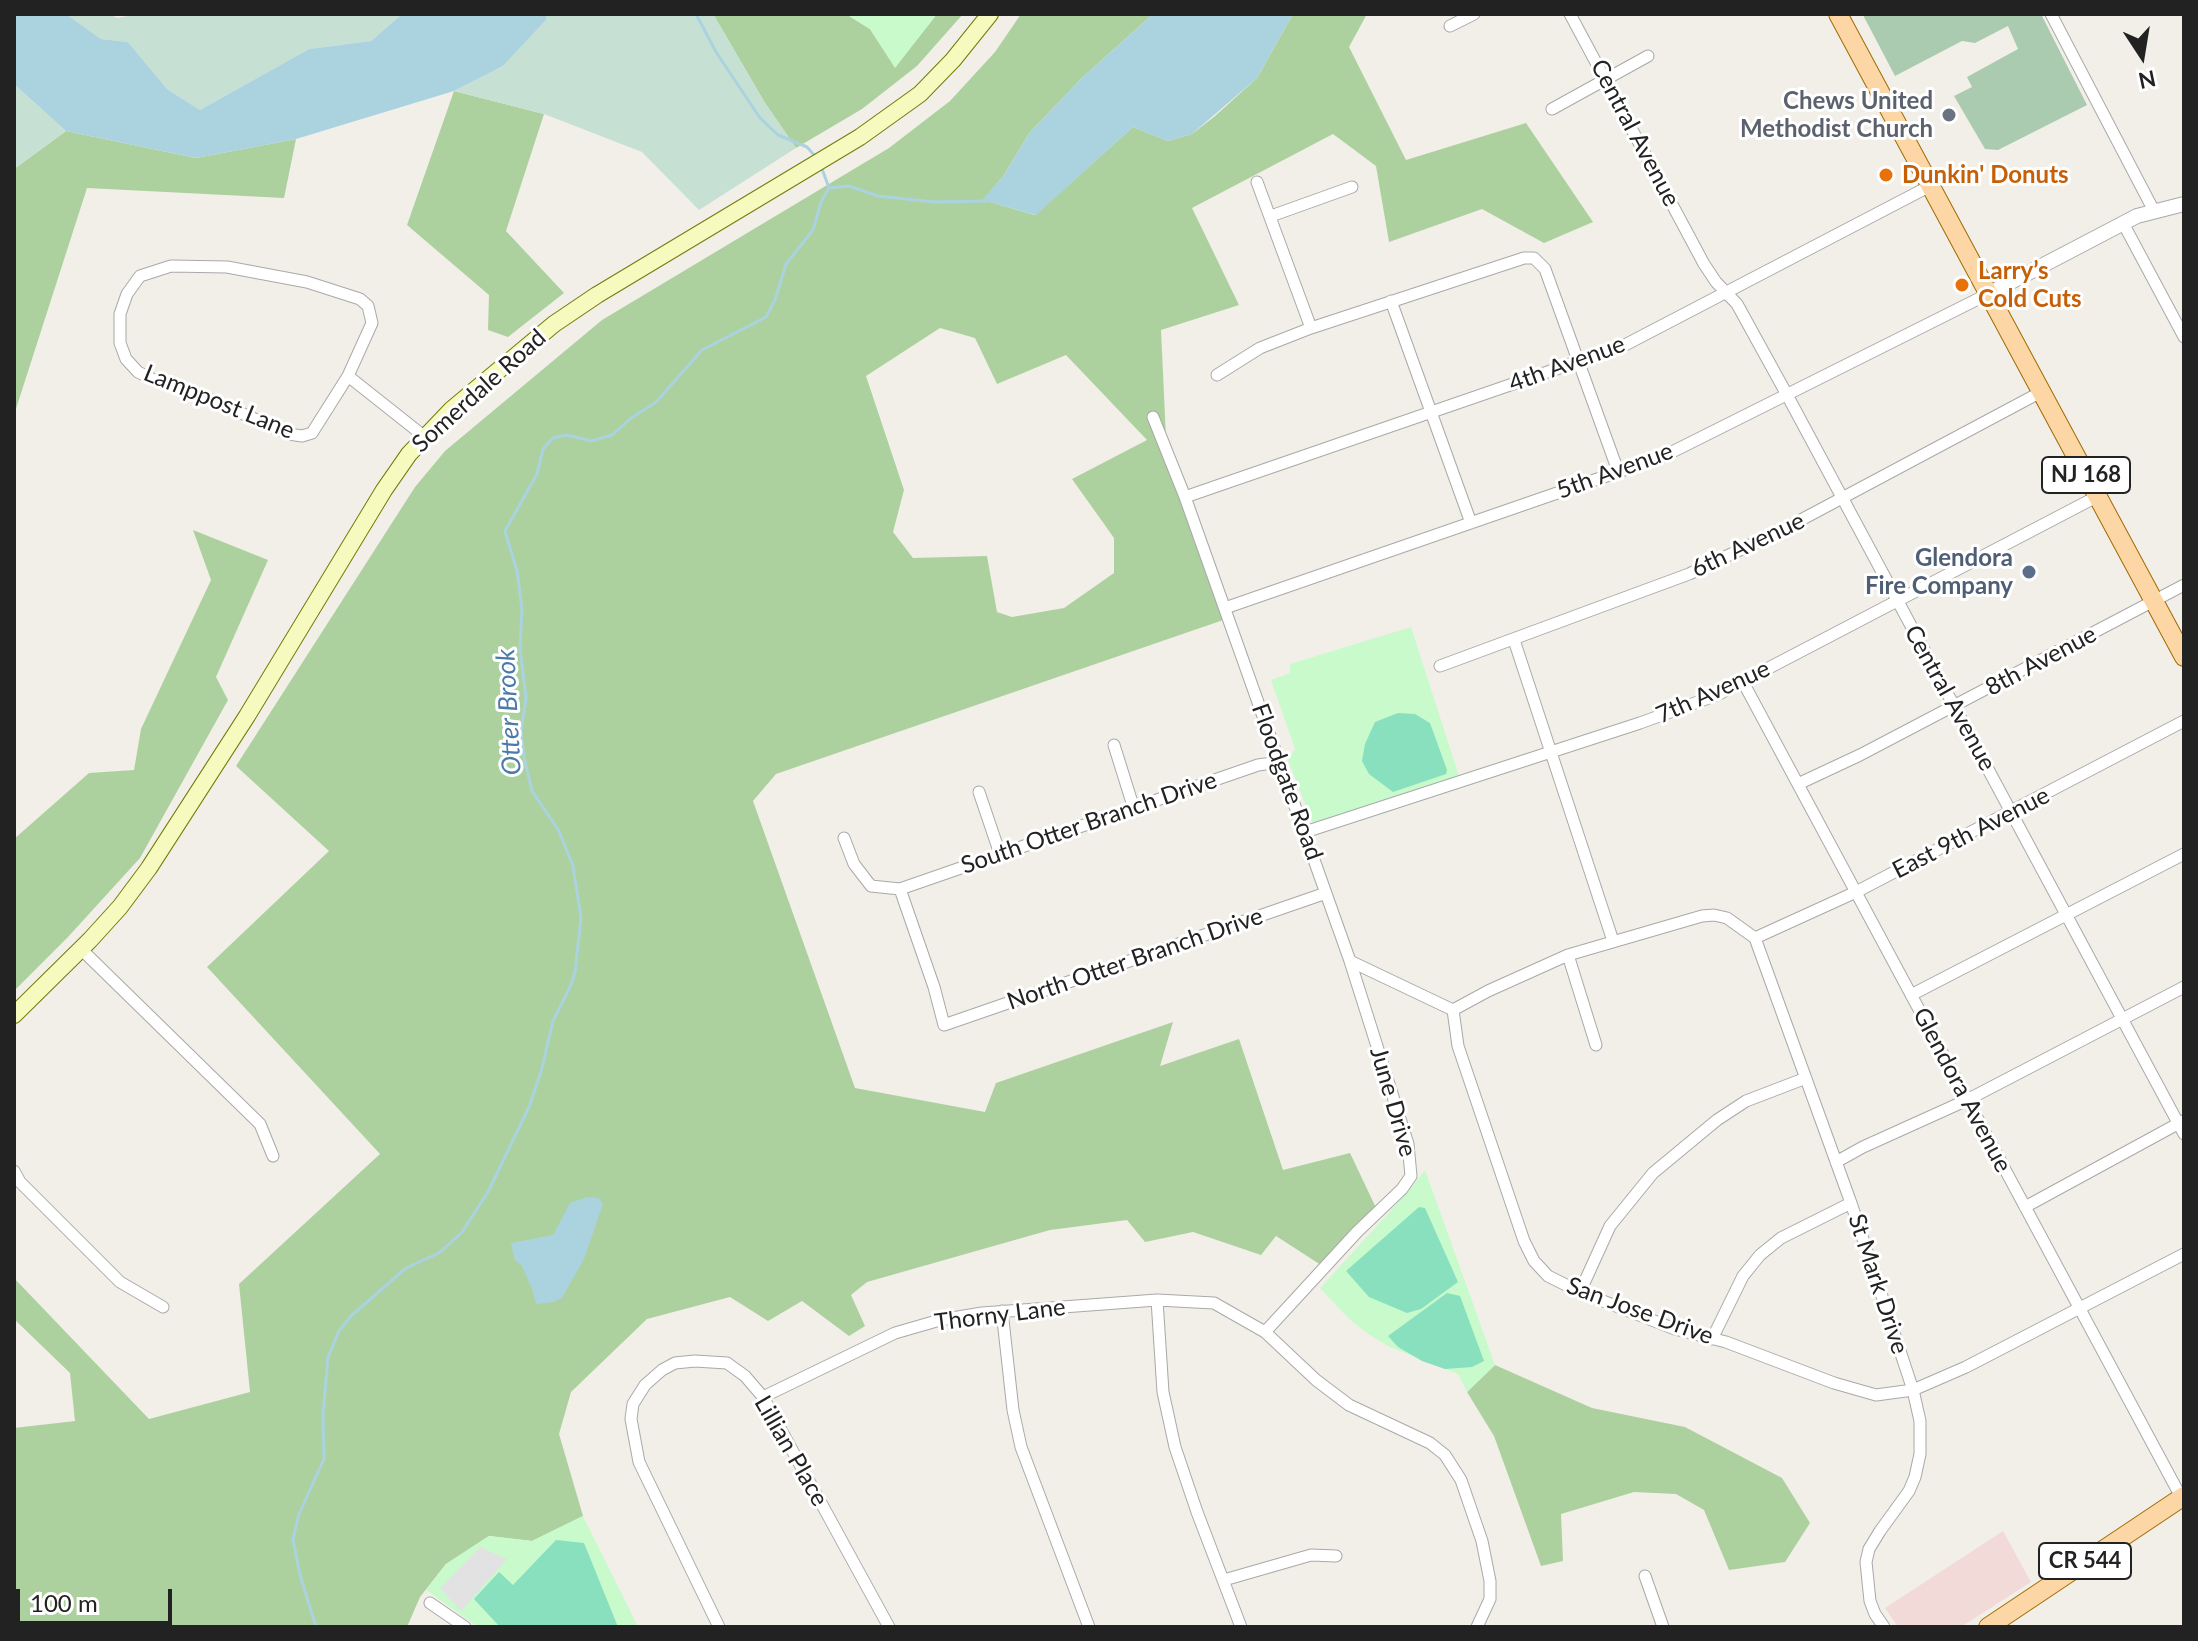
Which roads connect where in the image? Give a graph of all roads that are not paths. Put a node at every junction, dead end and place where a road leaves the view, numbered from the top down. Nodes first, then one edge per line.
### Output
1 (990, 14) edge
2 (1474, 14) edge
3 (1570, 14) edge
4 (1838, 14) edge
5 (2051, 14) edge
6 (1450, 26) dead end
7 (1648, 56) dead end
8 (1606, 78) junction
9 (1552, 109) dead end
10 (1257, 182) dead end
11 (1930, 186) junction
12 (1352, 187) dead end
13 (2184, 204) edge
14 (2154, 211) junction
15 (1271, 216) junction
16 (2123, 223) junction
17 (1728, 293) junction
18 (1988, 294) junction
19 (1391, 301) junction
20 (1311, 328) junction
21 (2184, 337) edge
22 (1580, 362) junction
23 (1217, 375) dead end
24 (348, 376) junction
25 (2041, 392) junction
26 (1786, 393) junction
27 (1431, 412) junction
28 (1153, 417) dead end
29 (425, 437) junction
30 (1618, 471) junction
31 (2098, 496) junction
32 (1185, 497) junction
33 (1842, 499) junction
34 (1471, 523) junction
35 (2184, 585) edge
36 (1898, 601) junction
37 (2154, 601) junction
38 (1225, 608) junction
39 (1514, 640) junction
40 (2184, 657) edge
41 (1440, 666) dead end
42 (1743, 682) junction
43 (1955, 705) junction
44 (2184, 721) edge
45 (1114, 745) dead end
46 (1549, 752) junction
47 (1280, 762) junction
48 (1798, 784) junction
49 (979, 792) dead end
50 (1134, 809) junction
51 (2012, 812) junction
52 (1305, 832) junction
53 (844, 838) dead end
54 (1000, 854) junction
55 (2184, 854) edge
56 (900, 889) junction
57 (1856, 892) junction
58 (1326, 893) junction
59 (2067, 915) junction
60 (1755, 938) junction
61 (1613, 941) junction
62 (81, 949) junction
63 (1568, 955) junction
64 (1350, 961) junction
65 (2184, 987) edge
66 (1911, 995) junction
67 (1453, 1010) junction
68 (14, 1015) edge
69 (2122, 1019) junction
70 (1596, 1045) dead end
71 (1806, 1078) junction
72 (1967, 1100) junction
73 (2182, 1126) edge
74 (273, 1156) dead end
75 (1836, 1162) junction
76 (14, 1171) edge
77 (1851, 1203) junction
78 (2025, 1207) junction
79 (2184, 1254) edge
80 (1580, 1292) junction
81 (1157, 1300) junction
82 (163, 1307) dead end
83 (2080, 1308) junction
84 (1002, 1311) junction
85 (1265, 1332) junction
86 (1712, 1339) junction
87 (1913, 1390) junction
88 (763, 1397) junction
89 (2182, 1496) edge
90 (1336, 1556) dead end
91 (1645, 1576) dead end
92 (1224, 1580) junction
93 (430, 1603) dead end
94 (461, 1626) edge
95 (719, 1627) edge
96 (889, 1627) edge
97 (1089, 1627) edge
98 (1241, 1627) edge
99 (1477, 1627) edge
100 (1663, 1627) edge
101 (1884, 1627) edge
102 (1988, 1627) edge

1 - 29 main road, Somerdale Road
2 - 6 street
3 - 8 street, Central Avenue
4 - 11 main road, NJ 168
5 - 14 street
7 - 8 street
8 - 9 street
8 - 17 street, Central Avenue
10 - 15 street
11 - 17 street, 4th Avenue
11 - 18 main road, NJ 168
12 - 15 street
13 - 14 street
14 - 16 street
15 - 20 street
16 - 18 street
16 - 21 street
17 - 22 street, 4th Avenue
17 - 26 street, Central Avenue
18 - 25 main road, NJ 168
18 - 26 street, 5th Avenue
19 - 20 street
19 - 22 street
19 - 27 street
20 - 23 street
22 - 27 street, 4th Avenue
22 - 30 street
24 - 24 street, Lamppost Lane
24 - 29 street
25 - 31 main road, NJ 168
25 - 33 street, 6th Avenue
26 - 30 street, 5th Avenue
26 - 33 street, Central Avenue
27 - 32 street, 4th Avenue
27 - 34 street
28 - 32 street, Floodgate Road
29 - 62 main road, Somerdale Road
30 - 34 street, 5th Avenue
31 - 36 street, 7th Avenue
31 - 37 main road, NJ 168
32 - 38 street, Floodgate Road
33 - 36 street, Central Avenue
33 - 39 street, 6th Avenue
34 - 38 street, 5th Avenue
35 - 37 street, 8th Avenue
36 - 42 street, 7th Avenue
36 - 43 street, Central Avenue
37 - 40 main road, NJ 168
37 - 43 street, 8th Avenue
38 - 47 street, Floodgate Road
39 - 41 street, 6th Avenue
39 - 46 street
42 - 46 street, 7th Avenue
42 - 48 street, Glendora Avenue
43 - 48 street, 8th Avenue
43 - 51 street, Central Avenue
44 - 51 street, East 9th Avenue
45 - 50 street
46 - 52 street, 7th Avenue
46 - 61 street
47 - 50 street, South Otter Branch Drive
47 - 52 street, Floodgate Road
48 - 57 street, Glendora Avenue
49 - 54 street
50 - 54 street, South Otter Branch Drive
51 - 57 street, East 9th Avenue
51 - 59 street, Central Avenue
52 - 58 street, Floodgate Road
53 - 56 street
54 - 56 street, South Otter Branch Drive
55 - 59 street
56 - 58 street, North Otter Branch Drive
57 - 60 street, East 9th Avenue
57 - 66 street, Glendora Avenue
58 - 64 street, Floodgate Road
59 - 66 street
59 - 69 street, Central Avenue
60 - 61 street
60 - 71 street, St Mark Drive
61 - 63 street
62 - 68 main road, Somerdale Road
62 - 74 street
63 - 67 street
63 - 70 street
64 - 67 street
64 - 85 street, June Drive
65 - 69 street
66 - 72 street, Glendora Avenue
67 - 80 street, San Jose Drive
69 - 72 street
69 - 73 street, Central Avenue
71 - 75 street, St Mark Drive
71 - 80 street
72 - 75 street
72 - 78 street, Glendora Avenue
73 - 78 street
75 - 77 street, St Mark Drive
76 - 82 street
77 - 86 street
77 - 87 street, St Mark Drive
78 - 83 street, Glendora Avenue
79 - 83 street, San Jose Drive
80 - 86 street, San Jose Drive
81 - 84 street, Thorny Lane
81 - 85 street, Thorny Lane
81 - 92 street
83 - 87 street, San Jose Drive
83 - 89 street, Glendora Avenue
84 - 88 street, Thorny Lane
84 - 97 street
85 - 99 street, Thorny Lane
86 - 87 street, San Jose Drive
87 - 101 street, St Mark Drive
88 - 95 street, Lillian Place
88 - 96 street, Lillian Place
89 - 102 main road, CR 544
90 - 92 street
91 - 100 street
92 - 98 street
93 - 94 street

